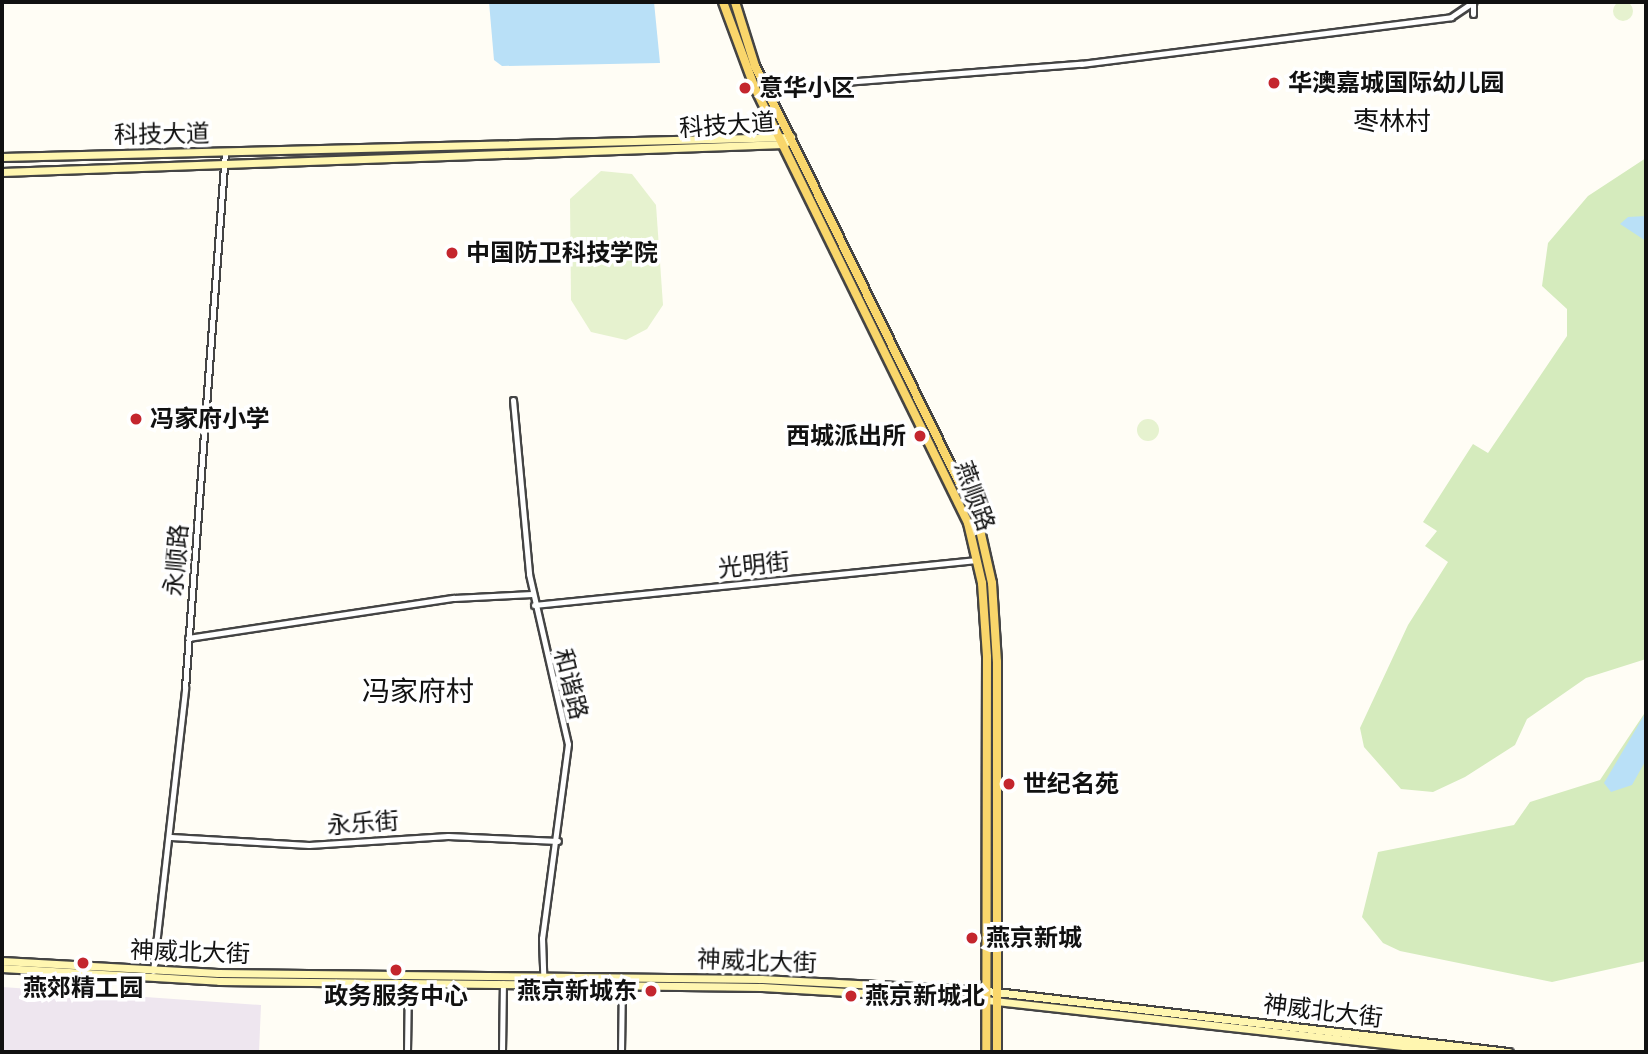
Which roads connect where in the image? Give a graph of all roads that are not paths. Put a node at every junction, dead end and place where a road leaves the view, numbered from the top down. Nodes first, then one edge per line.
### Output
1 (723, 2) edge
2 (735, 2) edge
3 (1473, 2) edge
4 (1473, 13) dead end
5 (766, 88) junction
6 (779, 135) junction
7 (791, 137) junction
8 (784, 144) junction
9 (225, 152) junction
10 (2, 157) edge
11 (225, 167) junction
12 (2, 172) edge
13 (513, 400) dead end
14 (977, 561) junction
15 (532, 594) junction
16 (534, 604) junction
17 (188, 638) junction
18 (171, 837) junction
19 (558, 841) junction
20 (2, 961) edge
21 (2, 968) edge
22 (153, 971) junction
23 (543, 975) junction
24 (408, 983) junction
25 (503, 983) junction
26 (622, 984) junction
27 (986, 996) junction
28 (998, 997) junction
29 (407, 1052) edge
30 (502, 1052) edge
31 (621, 1052) edge
32 (986, 1052) edge
33 (997, 1052) edge
34 (1461, 1052) edge
35 (1508, 1052) edge

1 - 6 main road, 燕顺路
2 - 5 main road, 燕顺路
3 - 4 street
3 - 5 street
5 - 7 main road, 燕顺路
6 - 7 street, 科技大道
6 - 8 main road, 燕顺路
6 - 9 street, 科技大道
7 - 8 street, 科技大道
7 - 28 main road, 燕顺路
8 - 11 street, 科技大道
8 - 14 main road, 燕顺路
9 - 10 street, 科技大道
9 - 11 street, 永顺路
11 - 12 street, 科技大道
11 - 17 street, 永顺路
13 - 15 street, 和谐路
14 - 16 street, 光明街
14 - 27 main road, 燕顺路
15 - 16 street, 和谐路
15 - 17 street
16 - 19 street, 和谐路
17 - 18 street, 永顺路
18 - 19 street, 永乐街
18 - 22 street, 永顺路
19 - 23 street, 和谐路
20 - 22 street, 神威北大街
21 - 24 street, 神威北大街
22 - 23 street, 神威北大街
23 - 27 street, 神威北大街
24 - 25 street, 神威北大街
24 - 29 street
25 - 26 street, 神威北大街
25 - 30 street
26 - 27 street, 神威北大街
26 - 31 street
27 - 28 street, 神威北大街
27 - 32 main road, 燕顺路
28 - 33 main road, 燕顺路
28 - 34 street, 神威北大街
28 - 35 street, 神威北大街

